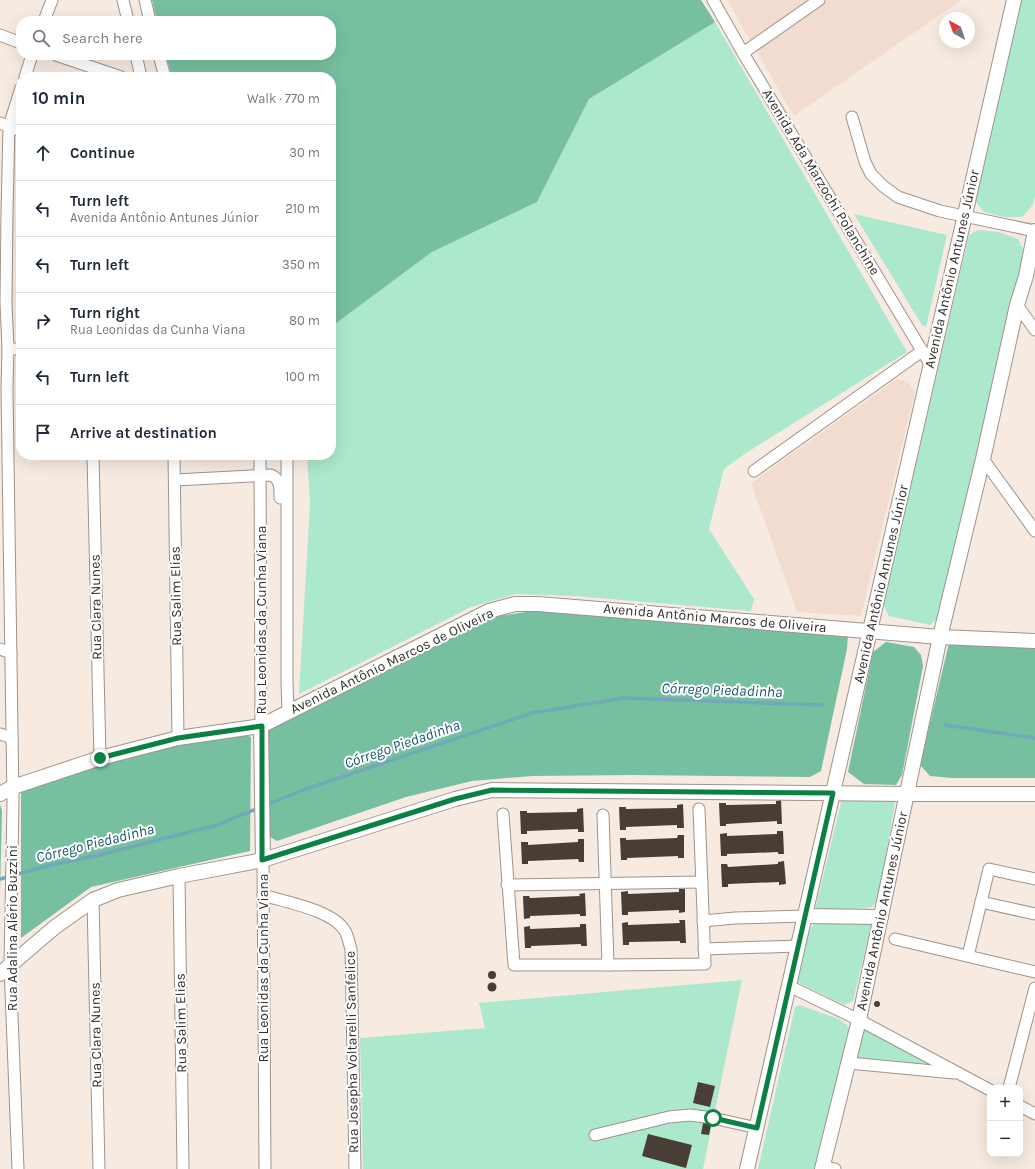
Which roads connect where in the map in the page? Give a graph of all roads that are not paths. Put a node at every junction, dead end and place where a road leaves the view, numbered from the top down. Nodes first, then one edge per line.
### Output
1 (52, 0) edge
2 (123, 0) edge
3 (145, 0) edge
4 (713, 0) edge
5 (819, 0) edge
6 (1014, 0) edge
7 (46, 16) edge
8 (127, 16) edge
9 (149, 16) edge
10 (0, 35) edge
11 (16, 41) edge
12 (743, 53) junction
13 (30, 60) edge
14 (71, 60) edge
15 (137, 60) edge
16 (160, 60) edge
17 (27, 72) edge
18 (106, 72) edge
19 (140, 72) edge
20 (164, 72) edge
21 (16, 99) edge
22 (852, 117) dead end
23 (4, 125) edge
24 (16, 129) edge
25 (3, 213) edge
26 (965, 216) junction
27 (1035, 231) edge
28 (1031, 272) edge
29 (3, 301) edge
30 (1017, 305) junction
31 (1035, 330) edge
32 (8, 349) junction
33 (16, 349) edge
34 (922, 350) junction
35 (930, 364) junction
36 (3, 387) edge
37 (93, 460) edge
38 (174, 460) edge
39 (260, 460) edge
40 (287, 460) edge
41 (983, 460) junction
42 (754, 471) dead end
43 (4, 472) edge
44 (260, 475) junction
45 (175, 480) junction
46 (287, 529) junction
47 (1035, 531) edge
48 (5, 563) edge
49 (870, 631) junction
50 (940, 637) junction
51 (1035, 641) edge
52 (0, 649) edge
53 (11, 653) junction
54 (288, 712) junction
55 (262, 733) junction
56 (0, 734) edge
57 (12, 738) junction
58 (178, 738) junction
59 (100, 758) junction
60 (13, 787) junction
61 (833, 793) junction
62 (0, 794) edge
63 (907, 794) junction
64 (1035, 794) edge
65 (699, 809) dead end
66 (503, 814) dead end
67 (603, 816) dead end
68 (262, 860) junction
69 (178, 876) junction
70 (1035, 879) edge
71 (702, 882) junction
72 (606, 884) junction
73 (507, 885) junction
74 (263, 895) junction
75 (93, 900) junction
76 (981, 902) junction
77 (1035, 914) edge
78 (805, 916) junction
79 (881, 916) junction
80 (703, 921) junction
81 (894, 939) dead end
82 (798, 946) junction
83 (704, 949) junction
84 (968, 956) junction
85 (608, 965) junction
86 (5, 970) edge
87 (1035, 972) edge
88 (788, 986) junction
89 (1035, 988) edge
90 (859, 1020) junction
91 (849, 1063) junction
92 (959, 1073) junction
93 (1010, 1085) edge
94 (987, 1088) edge
95 (1023, 1107) edge
96 (1035, 1113) edge
97 (757, 1128) junction
98 (595, 1135) dead end
99 (826, 1168) edge
100 (18, 1169) edge
101 (99, 1169) edge
102 (183, 1169) edge
103 (265, 1169) edge
104 (355, 1169) edge
105 (747, 1169) edge

1 - 7 street
2 - 8 street
3 - 9 street
4 - 12 street, Avenida Ada Marzochi Polanchine
5 - 12 street
6 - 26 main road, Avenida Antônio Antunes Júnior
10 - 11 street
12 - 34 street, Avenida Ada Marzochi Polanchine
13 - 17 street
14 - 18 street
15 - 19 street
16 - 20 street
21 - 23 street, Rua Adalina Alério Buzzini
22 - 26 street
23 - 24 street
23 - 25 street, Rua Adalina Alério Buzzini
25 - 29 street, Rua Adalina Alério Buzzini
26 - 27 street
26 - 35 main road, Avenida Antônio Antunes Júnior
27 - 28 main road, Avenida Antônio Antunes Júnior
28 - 30 main road, Avenida Antônio Antunes Júnior
29 - 32 street, Rua Adalina Alério Buzzini
30 - 31 street
30 - 41 main road, Avenida Antônio Antunes Júnior
32 - 33 street
32 - 36 street, Rua Adalina Alério Buzzini
34 - 35 street, Avenida Ada Marzochi Polanchine
34 - 42 street
35 - 49 main road, Avenida Antônio Antunes Júnior
36 - 43 street, Rua Adalina Alério Buzzini
37 - 59 street, Rua Clara Nunes
38 - 45 street, Rua Salim Elias
39 - 44 street, Rua Leonidas da Cunha Viana
40 - 46 street, Rua Leonidas da Cunha Viana
41 - 47 street
41 - 50 main road, Avenida Antônio Antunes Júnior
43 - 48 street, Rua Adalina Alério Buzzini
44 - 45 street
44 - 46 street
44 - 55 street, Rua Leonidas da Cunha Viana
45 - 58 street, Rua Salim Elias
46 - 54 street, Rua Leonidas da Cunha Viana
48 - 53 street, Rua Adalina Alério Buzzini
49 - 50 main road, Avenida Antônio Marcos de Oliveira
49 - 54 main road, Avenida Antônio Marcos de Oliveira
49 - 61 main road, Avenida Antônio Antunes Júnior
50 - 51 main road, Avenida Antônio Marcos de Oliveira
50 - 63 main road, Avenida Antônio Antunes Júnior
52 - 53 street
53 - 57 street, Rua Adalina Alério Buzzini
54 - 55 main road, Avenida Antônio Marcos de Oliveira
55 - 58 main road, Avenida Antônio Marcos de Oliveira
55 - 68 main road, Rua Leonidas da Cunha Viana
56 - 57 street
57 - 60 street, Rua Adalina Alério Buzzini
58 - 59 main road, Avenida Antônio Marcos de Oliveira
59 - 60 main road, Avenida Antônio Marcos de Oliveira
60 - 62 main road, Avenida Antônio Marcos de Oliveira
60 - 86 street, Rua Adalina Alério Buzzini
61 - 63 main road
61 - 68 main road
61 - 78 main road, Avenida Antônio Antunes Júnior
63 - 64 main road
63 - 79 main road, Avenida Antônio Antunes Júnior
65 - 71 street
66 - 73 street
67 - 72 street
68 - 69 main road
68 - 74 street, Rua Leonidas da Cunha Viana
69 - 75 main road
69 - 102 street, Rua Salim Elias
70 - 76 street
71 - 72 street
71 - 80 street
72 - 73 street
72 - 85 street
73 - 85 street
74 - 103 street, Rua Leonidas da Cunha Viana
74 - 104 street, Rua Josepha Voltarelli Sanfelice
75 - 86 main road
75 - 101 street, Rua Clara Nunes
76 - 77 street
76 - 84 street
78 - 79 main road
78 - 80 street
78 - 82 main road, Avenida Antônio Antunes Júnior
79 - 90 main road, Avenida Antônio Antunes Júnior
80 - 83 street
81 - 84 street
82 - 83 street
82 - 88 main road, Avenida Antônio Antunes Júnior
83 - 85 street
84 - 87 street
86 - 100 street, Rua Adalina Alério Buzzini
88 - 90 street
88 - 97 main road, Avenida Antônio Antunes Júnior
89 - 93 street
90 - 91 main road, Avenida Antônio Antunes Júnior
90 - 92 street
91 - 92 street
91 - 99 main road, Avenida Antônio Antunes Júnior
92 - 94 street
95 - 96 street
97 - 98 street
97 - 105 main road, Avenida Antônio Antunes Júnior

